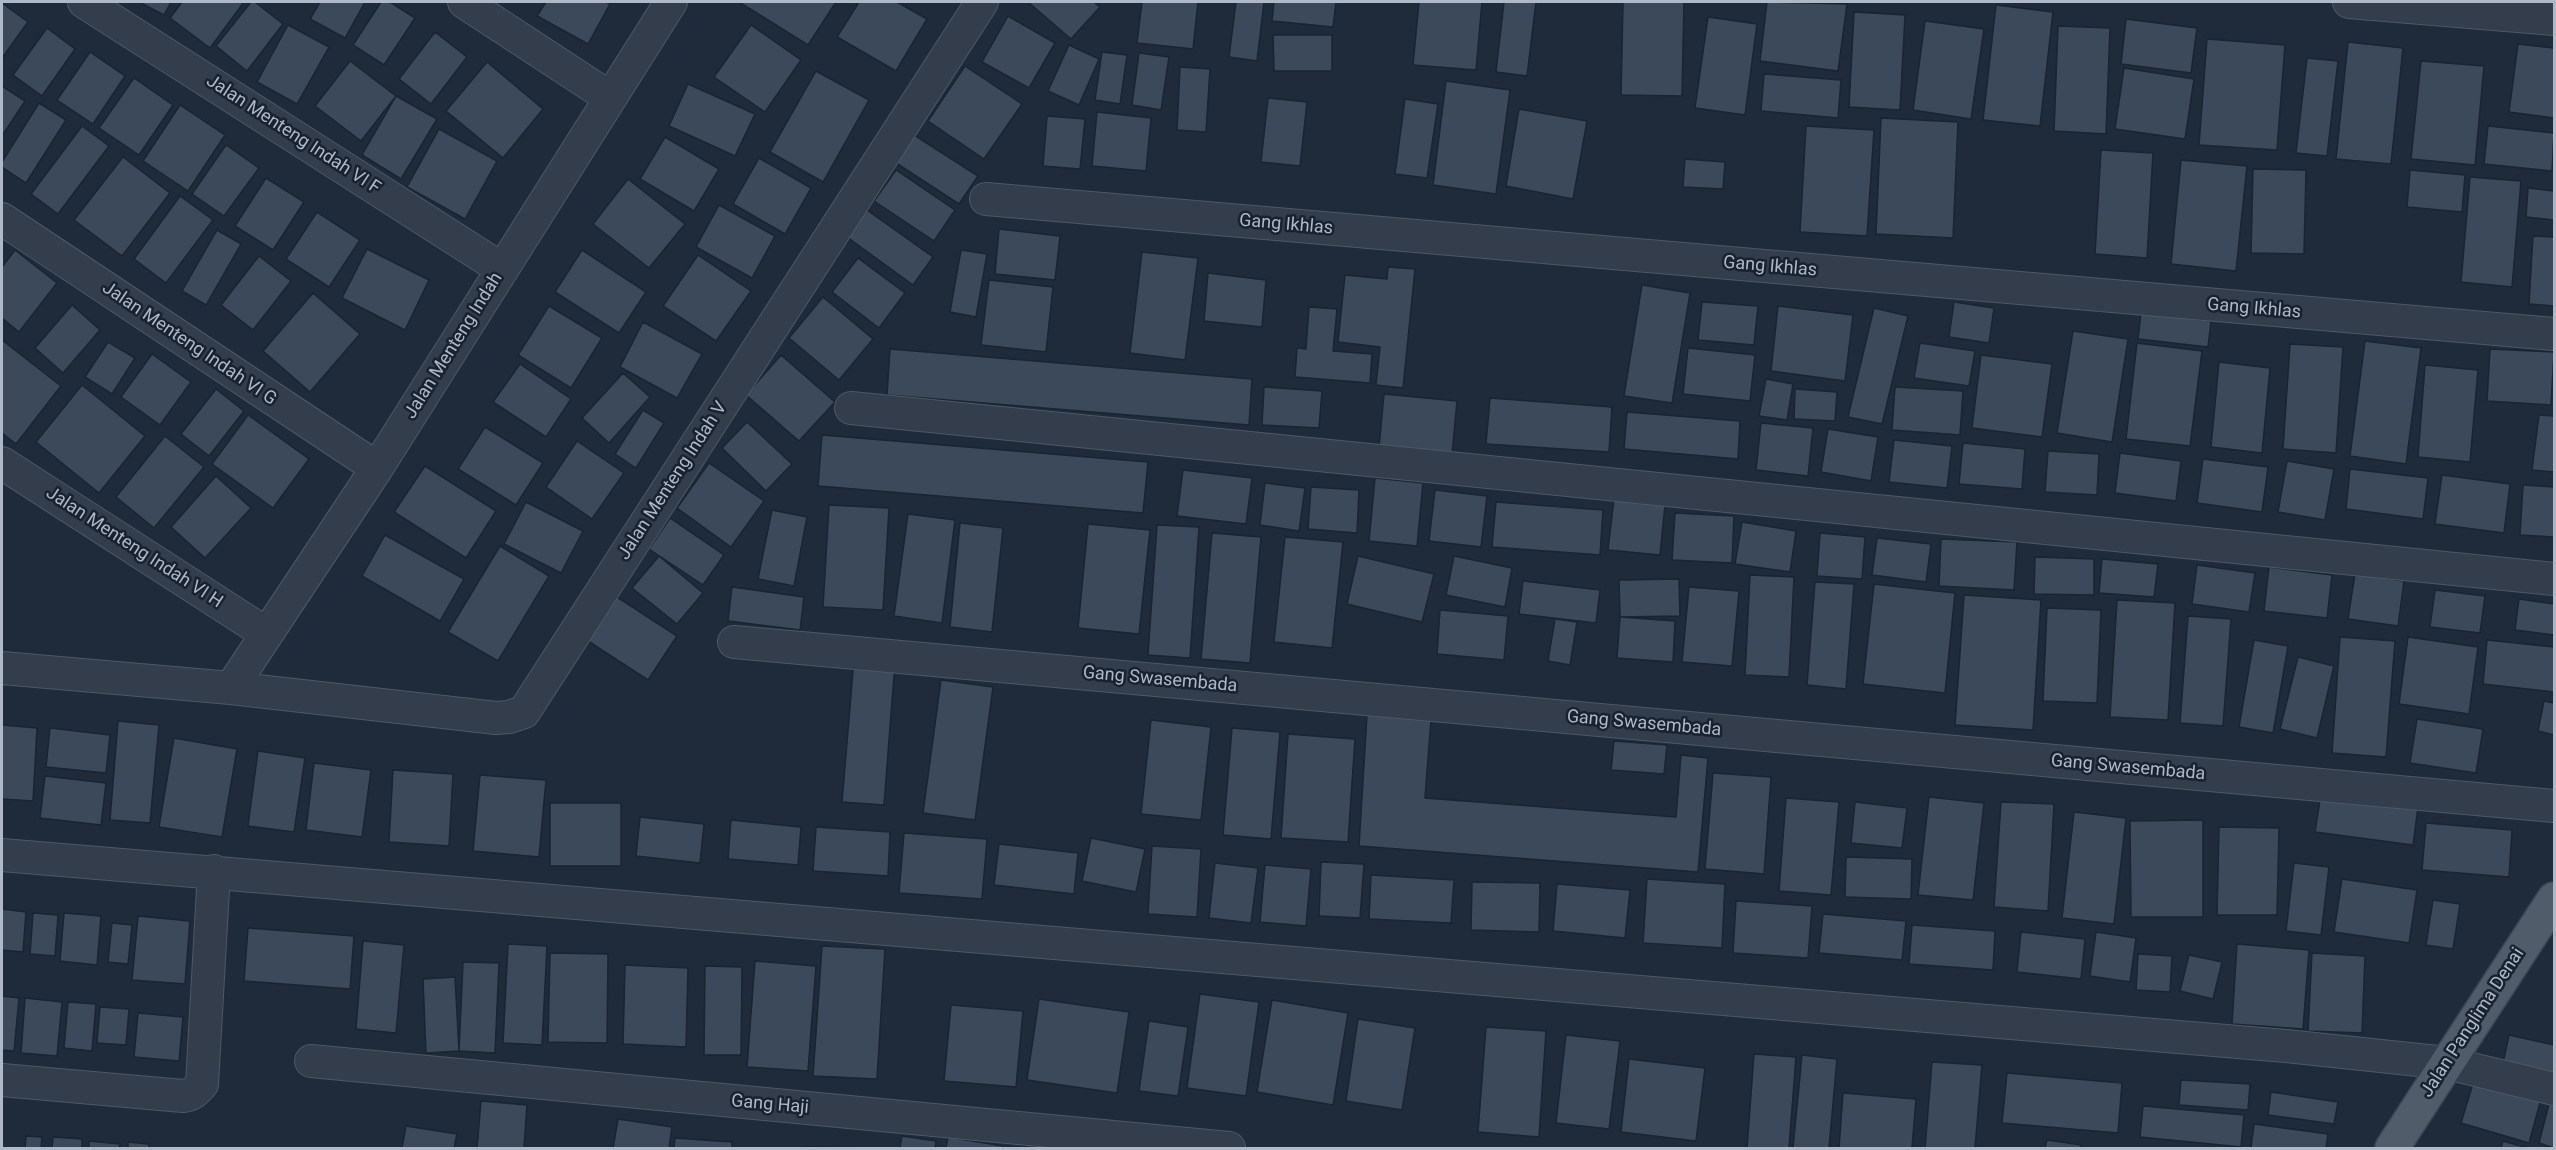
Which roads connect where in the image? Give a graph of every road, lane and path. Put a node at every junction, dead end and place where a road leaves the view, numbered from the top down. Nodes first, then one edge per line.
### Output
1 (84, 2) edge
2 (464, 2) edge
3 (671, 2) edge
4 (981, 2) edge
5 (2349, 2) edge
6 (2554, 19) edge
7 (609, 97) junction
8 (986, 199) dead end
9 (2, 219) edge
10 (502, 269) junction
11 (2554, 334) edge
12 (851, 408) dead end
13 (2, 463) edge
14 (377, 468) junction
15 (2554, 579) edge
16 (267, 634) junction
17 (734, 642) dead end
18 (2, 668) edge
19 (231, 688) junction
20 (2554, 806) edge
21 (2, 855) edge
22 (214, 872) junction
23 (2554, 898) edge
24 (311, 1062) dead end
25 (2447, 1063) junction
26 (2, 1080) edge
27 (2554, 1089) edge
28 (1097, 1142) edge
29 (1229, 1149) edge
30 (2392, 1149) edge

1 - 10 street, Jalan Menteng Indah VI F
2 - 7 street
3 - 7 street, Jalan Menteng Indah
4 - 19 street, Jalan Menteng Indah V
5 - 6 street
7 - 10 street, Jalan Menteng Indah
8 - 11 street, Gang Ikhlas
9 - 14 street, Jalan Menteng Indah VI G
10 - 14 street, Jalan Menteng Indah
12 - 15 street
13 - 16 street, Jalan Menteng Indah VI H
14 - 16 street, Jalan Menteng Indah
16 - 19 street, Jalan Menteng Indah
17 - 20 street, Gang Swasembada
18 - 19 street, Jalan Menteng Indah V
21 - 22 street
22 - 25 street
22 - 26 street
23 - 25 main road, Jalan Panglima Denai
24 - 28 street, Gang Haji
25 - 27 street
25 - 30 main road, Jalan Panglima Denai
28 - 29 street, Gang Haji

